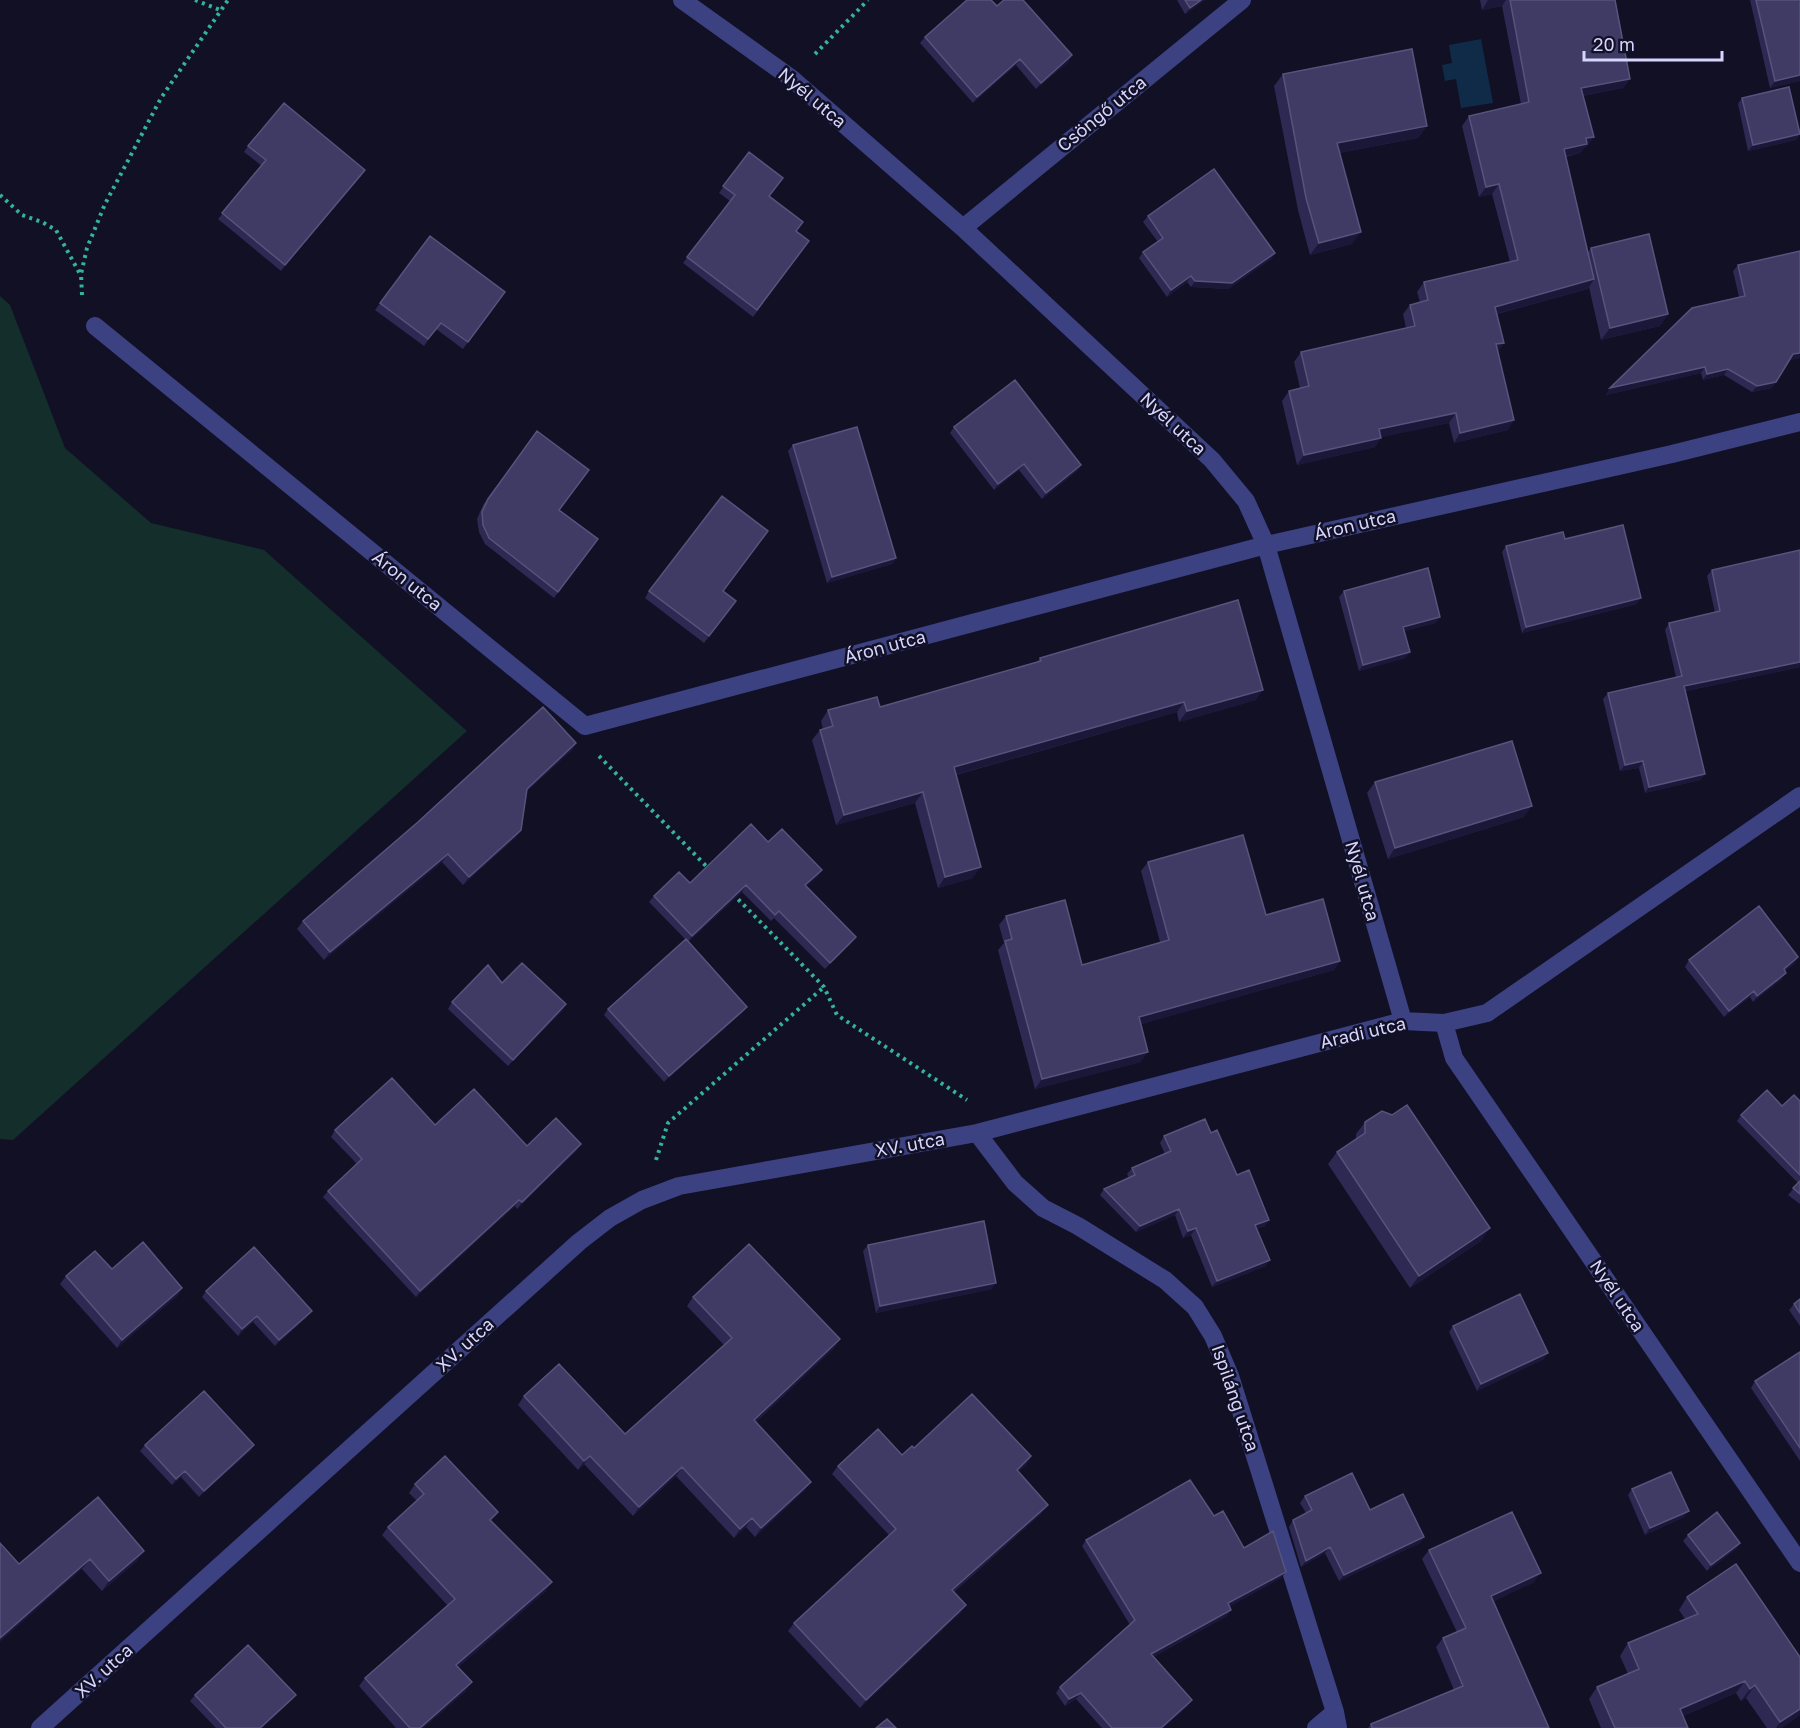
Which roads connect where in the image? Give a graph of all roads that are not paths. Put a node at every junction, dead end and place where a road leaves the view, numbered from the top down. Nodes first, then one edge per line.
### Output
1 (682, 0) edge
2 (1242, 0) edge
3 (963, 228) junction
4 (95, 326) road end
5 (1800, 422) edge
6 (1266, 546) junction
7 (1800, 796) edge
8 (1403, 1021) junction
9 (1444, 1023) junction
10 (977, 1133) junction
11 (1800, 1563) edge
12 (1336, 1720) edge
13 (40, 1728) edge
14 (1316, 1728) edge

1 - 3 street, Nyél utca
2 - 3 street, Csöngő utca
3 - 6 street, Nyél utca
4 - 6 street, Áron utca
5 - 6 street, Áron utca
6 - 8 street, Nyél utca
7 - 9 street, Aradi utca
8 - 9 street, Aradi utca
8 - 10 street, Aradi utca
9 - 11 street, Nyél utca
10 - 12 street, Ispiláng utca
10 - 13 street, XV. utca
12 - 14 street

